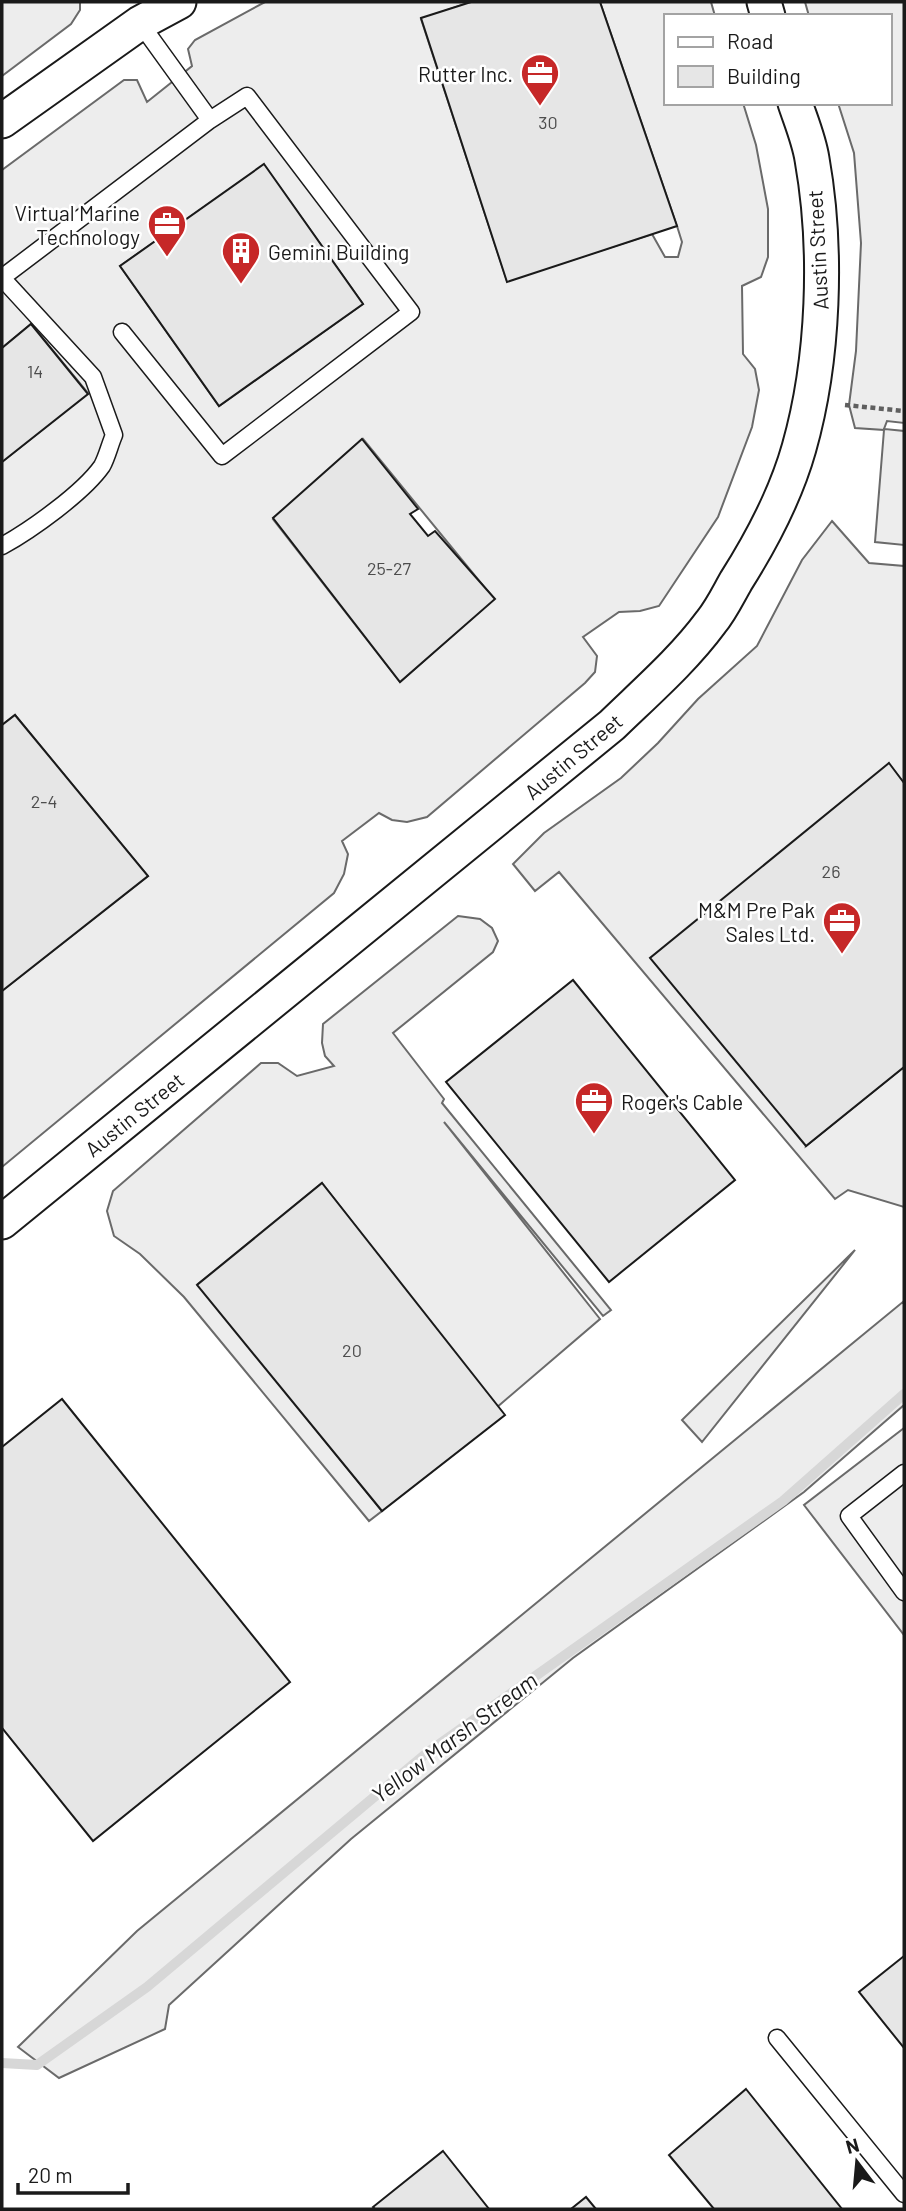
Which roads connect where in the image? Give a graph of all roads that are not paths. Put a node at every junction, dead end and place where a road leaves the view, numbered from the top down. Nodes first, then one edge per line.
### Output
1 (179, 2) edge
2 (140, 23) junction
3 (796, 105) edge
4 (210, 120) junction
5 (2, 121) edge
6 (2, 277) edge
7 (122, 332) dead end
8 (2, 546) edge
9 (2, 1222) edge
10 (904, 1473) edge
11 (904, 1592) edge
12 (777, 2038) dead end
13 (904, 2194) edge

1 - 2 street
2 - 4 lane
2 - 5 street
3 - 9 street, Austin Street
4 - 6 lane
4 - 7 lane
6 - 8 lane
10 - 11 lane
12 - 13 lane

